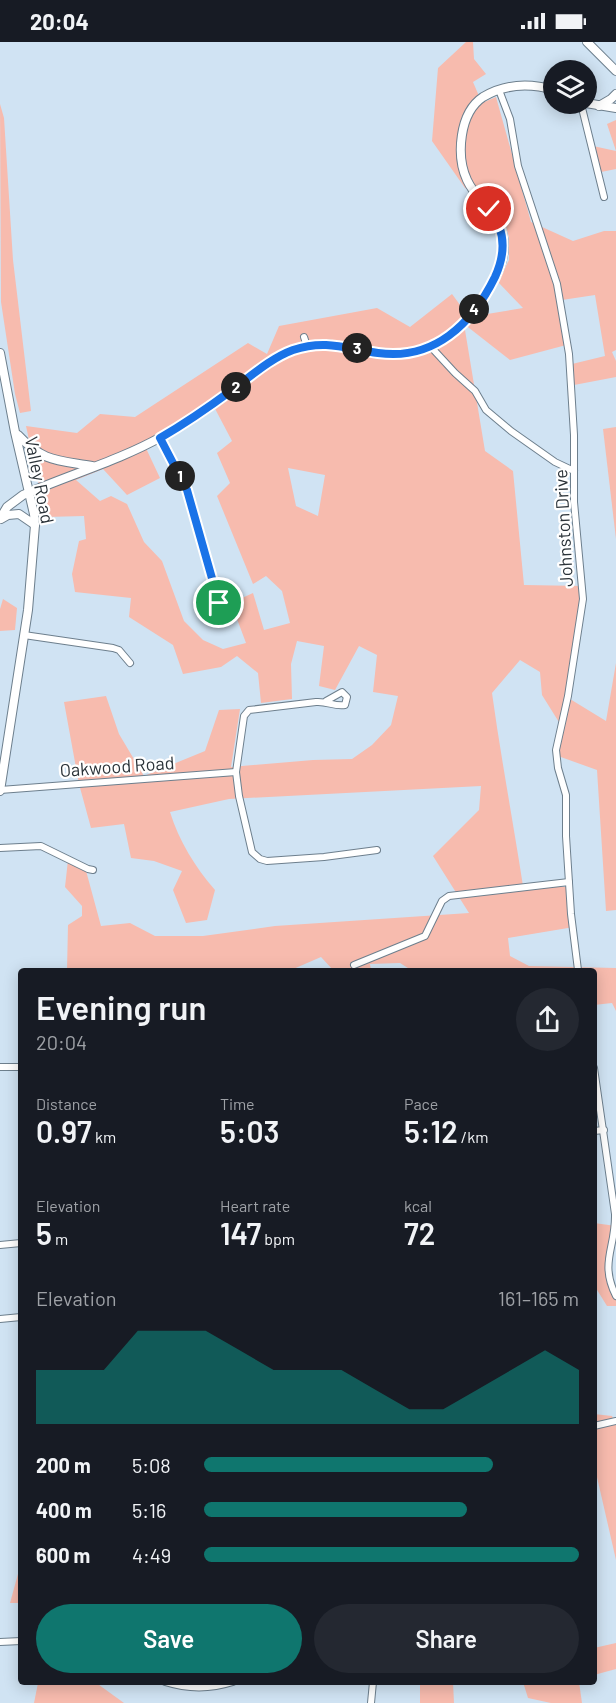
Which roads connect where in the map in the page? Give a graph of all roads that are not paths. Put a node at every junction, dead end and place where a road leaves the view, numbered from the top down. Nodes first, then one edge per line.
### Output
1 (587, 42) edge
2 (614, 70) edge
3 (616, 78) edge
4 (543, 88) edge
5 (499, 90) junction
6 (616, 94) edge
7 (599, 106) joint
8 (614, 109) edge
9 (583, 114) edge
10 (604, 197) dead end
11 (304, 337) dead end
12 (307, 346) junction
13 (431, 347) junction
14 (0, 353) edge
15 (15, 432) junction
16 (160, 438) junction
17 (94, 466) junction
18 (574, 471) junction
19 (30, 492) junction
20 (0, 520) edge
21 (35, 525) junction
22 (219, 603) dead end
23 (24, 635) junction
24 (130, 663) dead end
25 (326, 701) dead end
26 (236, 772) junction
27 (0, 790) edge
28 (0, 848) edge
29 (377, 850) dead end
30 (93, 870) dead end
31 (569, 882) junction
32 (354, 965) dead end
33 (578, 968) edge
34 (0, 1067) edge
35 (18, 1067) edge
36 (597, 1087) edge
37 (604, 1130) junction
38 (597, 1131) edge
39 (18, 1243) edge
40 (0, 1245) edge
41 (616, 1296) edge
42 (18, 1317) edge
43 (0, 1318) edge
44 (616, 1421) edge
45 (597, 1425) edge
46 (18, 1641) edge
47 (0, 1642) edge
48 (182, 1685) edge
49 (218, 1685) edge
50 (373, 1685) edge
51 (371, 1703) edge

1 - 2 main road
2 - 3 main road
4 - 5 main road
5 - 13 main road
5 - 18 street, Johnston Drive
6 - 7 main road
7 - 8 main road
9 - 10 street
11 - 12 street
12 - 13 main road
12 - 16 main road
13 - 18 street
14 - 15 main road, Valley Road
15 - 17 main road
15 - 19 main road, Valley Road
16 - 17 main road
16 - 22 street
17 - 19 main road
18 - 31 street, Johnston Drive
19 - 20 main road
19 - 21 main road, Valley Road
20 - 21 main road
21 - 23 main road, Valley Road
23 - 24 street
23 - 27 main road, Valley Road
25 - 26 street
26 - 27 street, Oakwood Road
26 - 29 street
28 - 30 street
31 - 32 street
31 - 33 street, Johnston Drive
34 - 35 street
36 - 37 street
37 - 38 street
37 - 41 street
39 - 40 street
42 - 43 street
44 - 45 street
46 - 47 street
48 - 49 street
50 - 51 street

